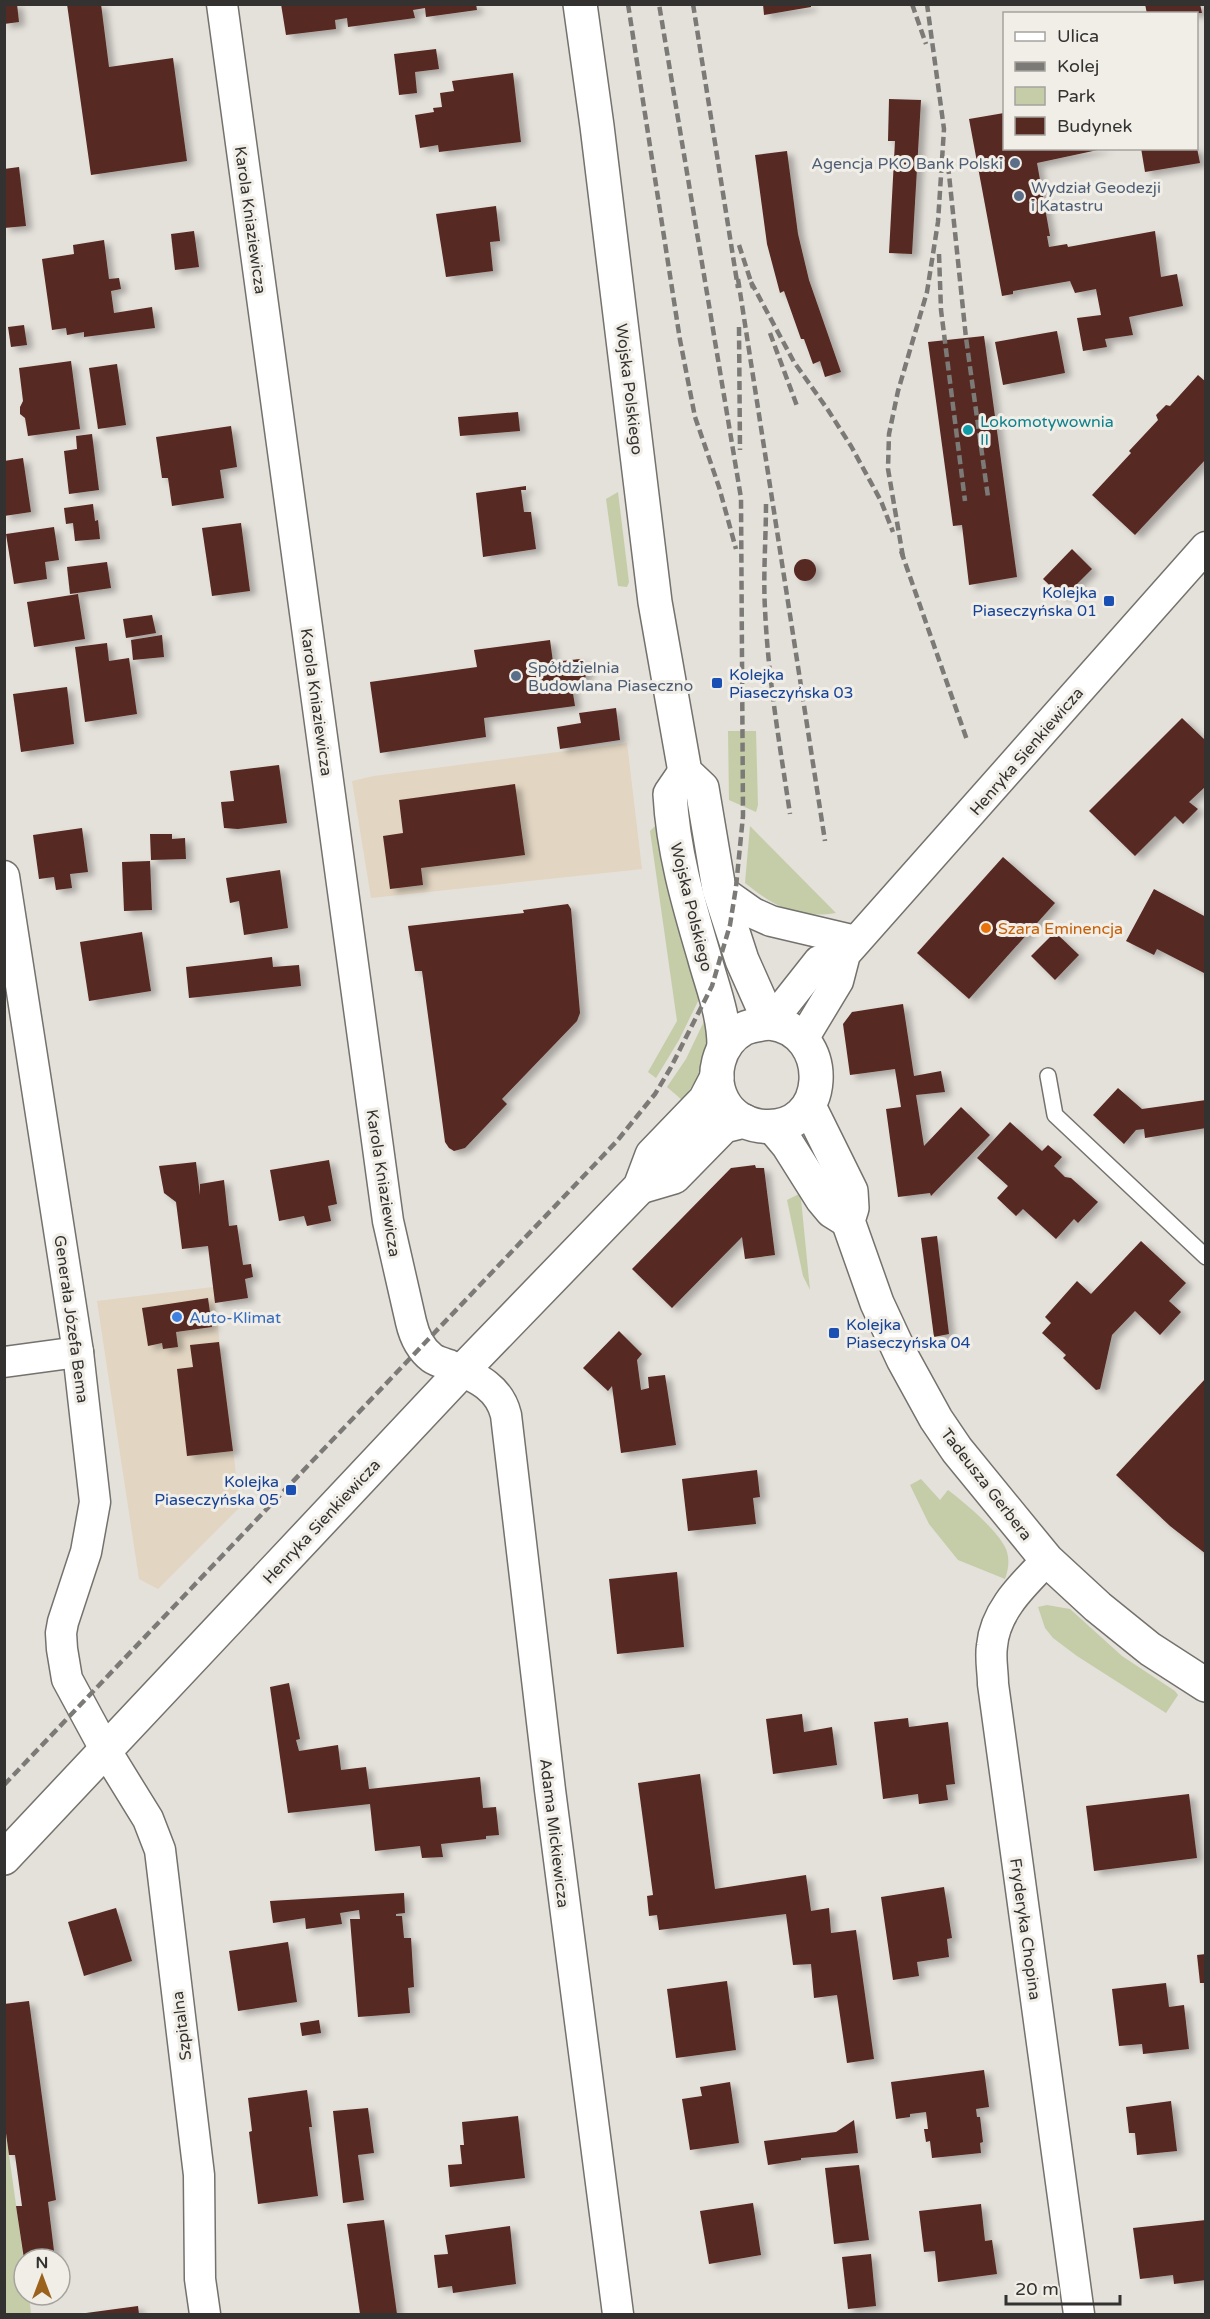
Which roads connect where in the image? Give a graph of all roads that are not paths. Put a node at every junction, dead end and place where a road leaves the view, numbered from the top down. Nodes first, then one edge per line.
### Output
1 (222, 4) edge
2 (580, 4) edge
3 (1206, 547) edge
4 (685, 772) junction
5 (4, 876) edge
6 (719, 889) junction
7 (851, 948) junction
8 (770, 1023) junction
9 (803, 1039) junction
10 (724, 1046) junction
11 (1048, 1076) dead end
12 (717, 1077) junction
13 (810, 1106) junction
14 (758, 1124) junction
15 (640, 1187) junction
16 (848, 1221) junction
17 (1206, 1257) edge
18 (78, 1352) junction
19 (4, 1362) edge
20 (462, 1371) junction
21 (1047, 1560) junction
22 (1206, 1685) edge
23 (106, 1751) junction
24 (4, 1858) edge
25 (205, 2314) edge
26 (618, 2314) edge
27 (1079, 2314) edge

1 - 20 street, Karola Kniaziewicza
2 - 4 street, Wojska Polskiego
3 - 7 street, Henryka Sienkiewicza
4 - 6 street, Wojska Polskiego
4 - 10 street, Wojska Polskiego
5 - 18 street, Generała Józefa Bema
6 - 7 street
6 - 8 street, Wojska Polskiego
7 - 8 street, Henryka Sienkiewicza
7 - 9 street, Henryka Sienkiewicza
8 - 9 street
8 - 10 street
9 - 13 street
10 - 12 street
11 - 17 lane
12 - 14 street
12 - 15 street, Henryka Sienkiewicza
13 - 14 street
13 - 16 street, Tadeusza Gerbera
14 - 15 street, Henryka Sienkiewicza
14 - 16 street
15 - 20 street, Henryka Sienkiewicza
16 - 21 street, Tadeusza Gerbera
18 - 19 street
18 - 23 street, Generała Józefa Bema
20 - 23 street, Henryka Sienkiewicza
20 - 26 street, Adama Mickiewicza
21 - 22 street, Tadeusza Gerbera
21 - 27 street, Fryderyka Chopina
23 - 24 street, Henryka Sienkiewicza
23 - 25 street, Szpitalna

